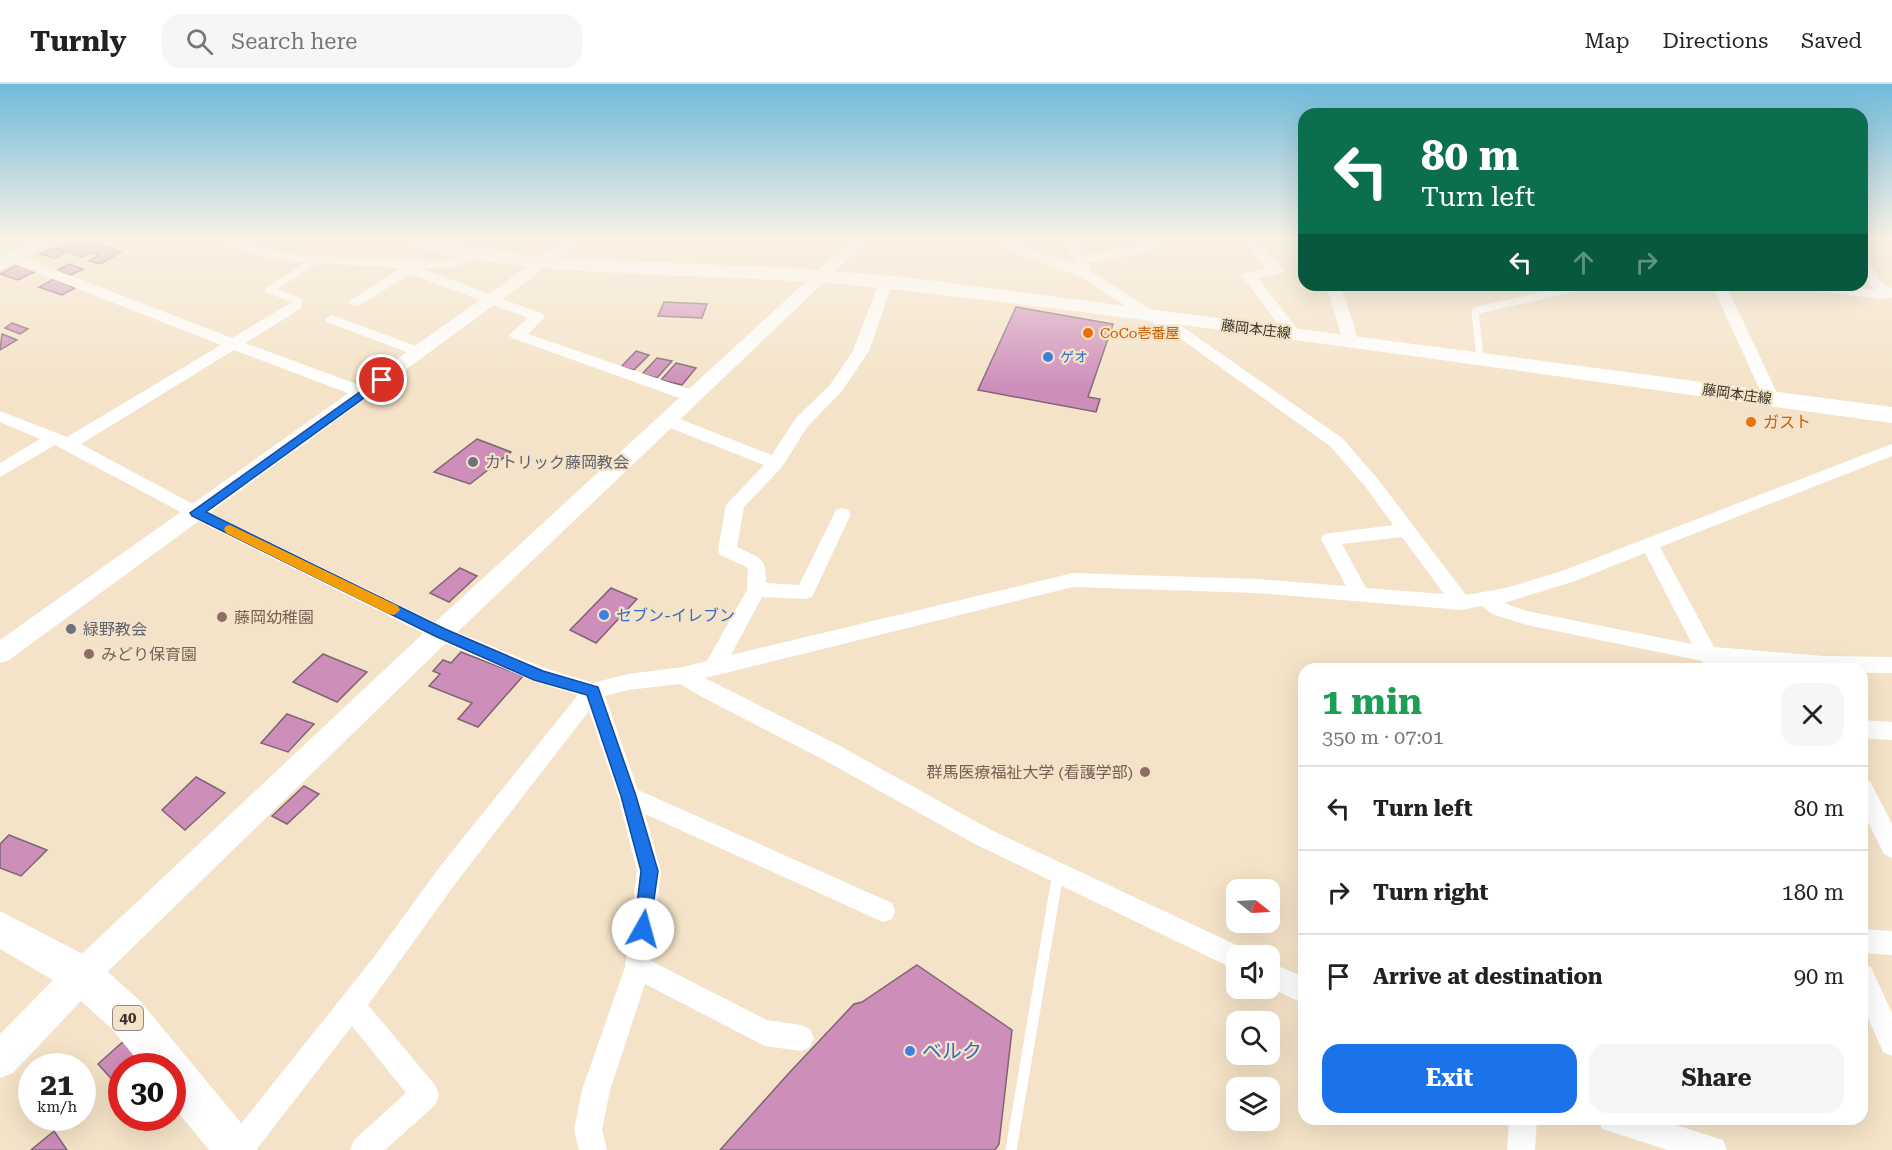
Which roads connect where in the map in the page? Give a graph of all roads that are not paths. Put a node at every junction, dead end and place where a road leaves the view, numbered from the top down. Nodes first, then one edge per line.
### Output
1 (82, 289) edge
2 (270, 289) edge
3 (376, 289) edge
4 (461, 289) edge
5 (507, 289) edge
6 (805, 289) edge
7 (884, 289) edge
8 (939, 289) edge
9 (1109, 289) edge
10 (1259, 289) edge
11 (1335, 291) edge
12 (1561, 291) edge
13 (1722, 291) edge
14 (1849, 291) edge
15 (1891, 293) edge
16 (490, 301) junction
17 (355, 302) dead end
18 (295, 306) joint
19 (1151, 316) junction
20 (332, 319) dead end
21 (1293, 334) junction
22 (1349, 341) junction
23 (233, 344) junction
24 (419, 352) junction
25 (1480, 359) junction
26 (364, 393) junction
27 (691, 396) junction
28 (1772, 399) junction
29 (1892, 415) edge
30 (0, 416) edge
31 (666, 420) junction
32 (61, 441) junction
33 (1892, 450) edge
34 (776, 463) junction
35 (0, 471) edge
36 (196, 513) junction
37 (842, 514) dead end
38 (1407, 530) junction
39 (1650, 545) junction
40 (758, 590) junction
41 (1360, 594) junction
42 (1486, 599) junction
43 (1461, 603) junction
44 (440, 633) junction
45 (0, 653) edge
46 (1712, 662) edge
47 (1768, 663) edge
48 (1868, 665) edge
49 (1892, 665) edge
50 (714, 667) junction
51 (682, 675) junction
52 (593, 691) junction
53 (1868, 729) edge
54 (1892, 731) edge
55 (628, 796) junction
56 (1868, 800) edge
57 (1892, 847) edge
58 (1058, 871) junction
59 (883, 911) dead end
60 (0, 929) edge
61 (1868, 941) edge
62 (1892, 943) edge
63 (1226, 953) edge
64 (638, 967) junction
65 (82, 975) junction
66 (1280, 979) edge
67 (1298, 988) edge
68 (1868, 989) edge
69 (352, 1005) junction
70 (801, 1038) dead end
71 (1892, 1043) edge
72 (157, 1053) edge
73 (0, 1059) edge
74 (186, 1089) edge
75 (1522, 1125) edge
76 (1632, 1125) edge
77 (237, 1150) edge
78 (364, 1150) edge
79 (593, 1150) edge
80 (1011, 1150) edge
81 (1521, 1150) edge
82 (1713, 1150) edge

1 - 23 street
2 - 18 lane
3 - 17 street
4 - 16 street
5 - 16 street
6 - 27 street
7 - 34 street
8 - 19 main road, 藤岡本庄線
9 - 19 street
10 - 21 street
11 - 22 street
12 - 25 lane
13 - 28 street
14 - 15 street
16 - 24 street
16 - 27 street
18 - 23 street
19 - 21 main road, 藤岡本庄線
19 - 38 street
20 - 24 street
21 - 22 main road, 藤岡本庄線
22 - 25 main road, 藤岡本庄線
23 - 26 street
23 - 32 street
24 - 26 street
25 - 28 main road, 藤岡本庄線
26 - 36 street
27 - 31 street
28 - 29 main road, 藤岡本庄線
30 - 32 street
31 - 34 street
31 - 44 street
32 - 35 street
32 - 36 street
33 - 39 street
34 - 40 street
36 - 44 street
36 - 45 street
37 - 40 street
38 - 41 street
38 - 43 street
39 - 42 street
39 - 46 street
40 - 50 street
41 - 43 street
41 - 50 street
42 - 43 street
42 - 46 street
44 - 52 street
44 - 65 street
46 - 47 street
48 - 49 street
50 - 51 street
51 - 52 street
51 - 58 street
52 - 55 street
52 - 69 street
53 - 54 street
55 - 59 street
55 - 64 street
56 - 57 street
58 - 63 street
58 - 80 lane
60 - 65 main road, 40
61 - 62 street
64 - 70 street
64 - 79 street
65 - 72 main road, 40
65 - 73 main road
66 - 67 street
68 - 71 street
69 - 77 street
69 - 78 street
74 - 77 main road
75 - 81 street
76 - 82 street

